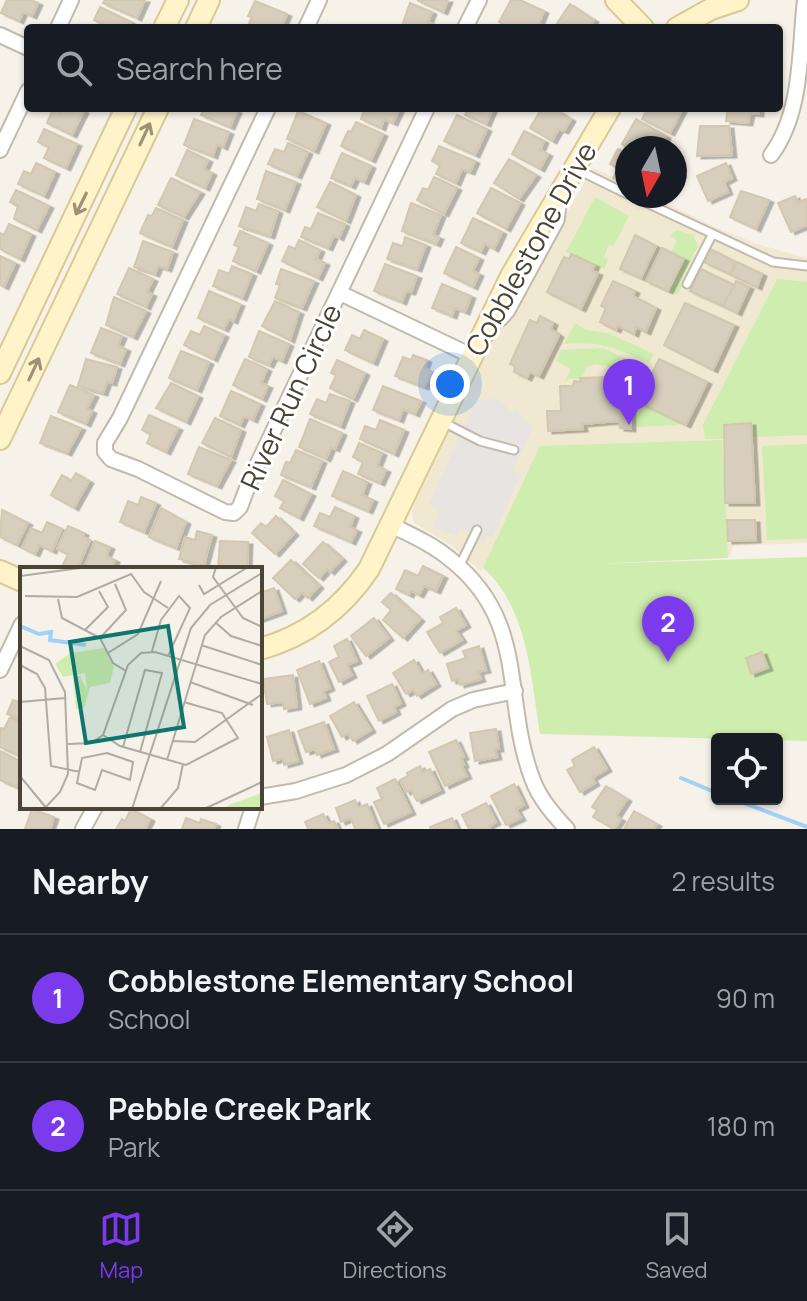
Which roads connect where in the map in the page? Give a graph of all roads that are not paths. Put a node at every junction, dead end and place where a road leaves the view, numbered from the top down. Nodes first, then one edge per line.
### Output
1 (71, 0) edge
2 (178, 0) edge
3 (209, 0) edge
4 (319, 0) edge
5 (479, 0) edge
6 (616, 0) edge
7 (738, 0) edge
8 (805, 0) edge
9 (60, 24) edge
10 (166, 24) edge
11 (198, 24) edge
12 (308, 24) edge
13 (467, 24) edge
14 (639, 24) edge
15 (684, 24) edge
16 (0, 35) edge
17 (24, 46) edge
18 (24, 99) edge
19 (124, 112) edge
20 (156, 112) edge
21 (266, 112) edge
22 (425, 112) edge
23 (608, 112) edge
24 (0, 150) edge
25 (771, 155) dead end
26 (568, 177) junction
27 (615, 191) edge
28 (656, 208) edge
29 (712, 235) junction
30 (807, 266) edge
31 (687, 284) dead end
32 (340, 293) junction
33 (472, 356) junction
34 (0, 373) edge
35 (441, 421) junction
36 (0, 439) edge
37 (514, 450) dead end
38 (391, 525) junction
39 (477, 530) dead end
40 (459, 567) junction
41 (0, 571) edge
42 (20, 580) edge
43 (20, 628) edge
44 (262, 648) edge
45 (0, 670) edge
46 (515, 691) junction
47 (262, 797) edge
48 (94, 809) edge
49 (252, 809) edge
50 (558, 826) edge
51 (83, 829) edge
52 (246, 829) edge

1 - 9 street
2 - 10 street
3 - 11 street
4 - 12 street
5 - 13 street
6 - 14 street
7 - 15 street
8 - 25 street
16 - 17 street
18 - 24 street
19 -> 34 street
36 -> 20 street
21 - 32 street, River Run Circle
22 - 32 street, River Run Circle
23 - 26 street, Cobblestone Drive
26 - 27 lane
26 - 33 street, Cobblestone Drive
28 - 29 lane
29 - 30 lane
29 - 31 lane
32 - 33 street
33 - 35 street, Cobblestone Drive
35 - 37 lane
35 - 38 street, Cobblestone Drive
38 - 40 street
38 - 44 street, Cobblestone Drive
39 - 40 lane
40 - 46 street
41 - 42 street
43 - 45 street
46 - 47 street
46 - 50 street
48 - 51 street
49 - 52 street

